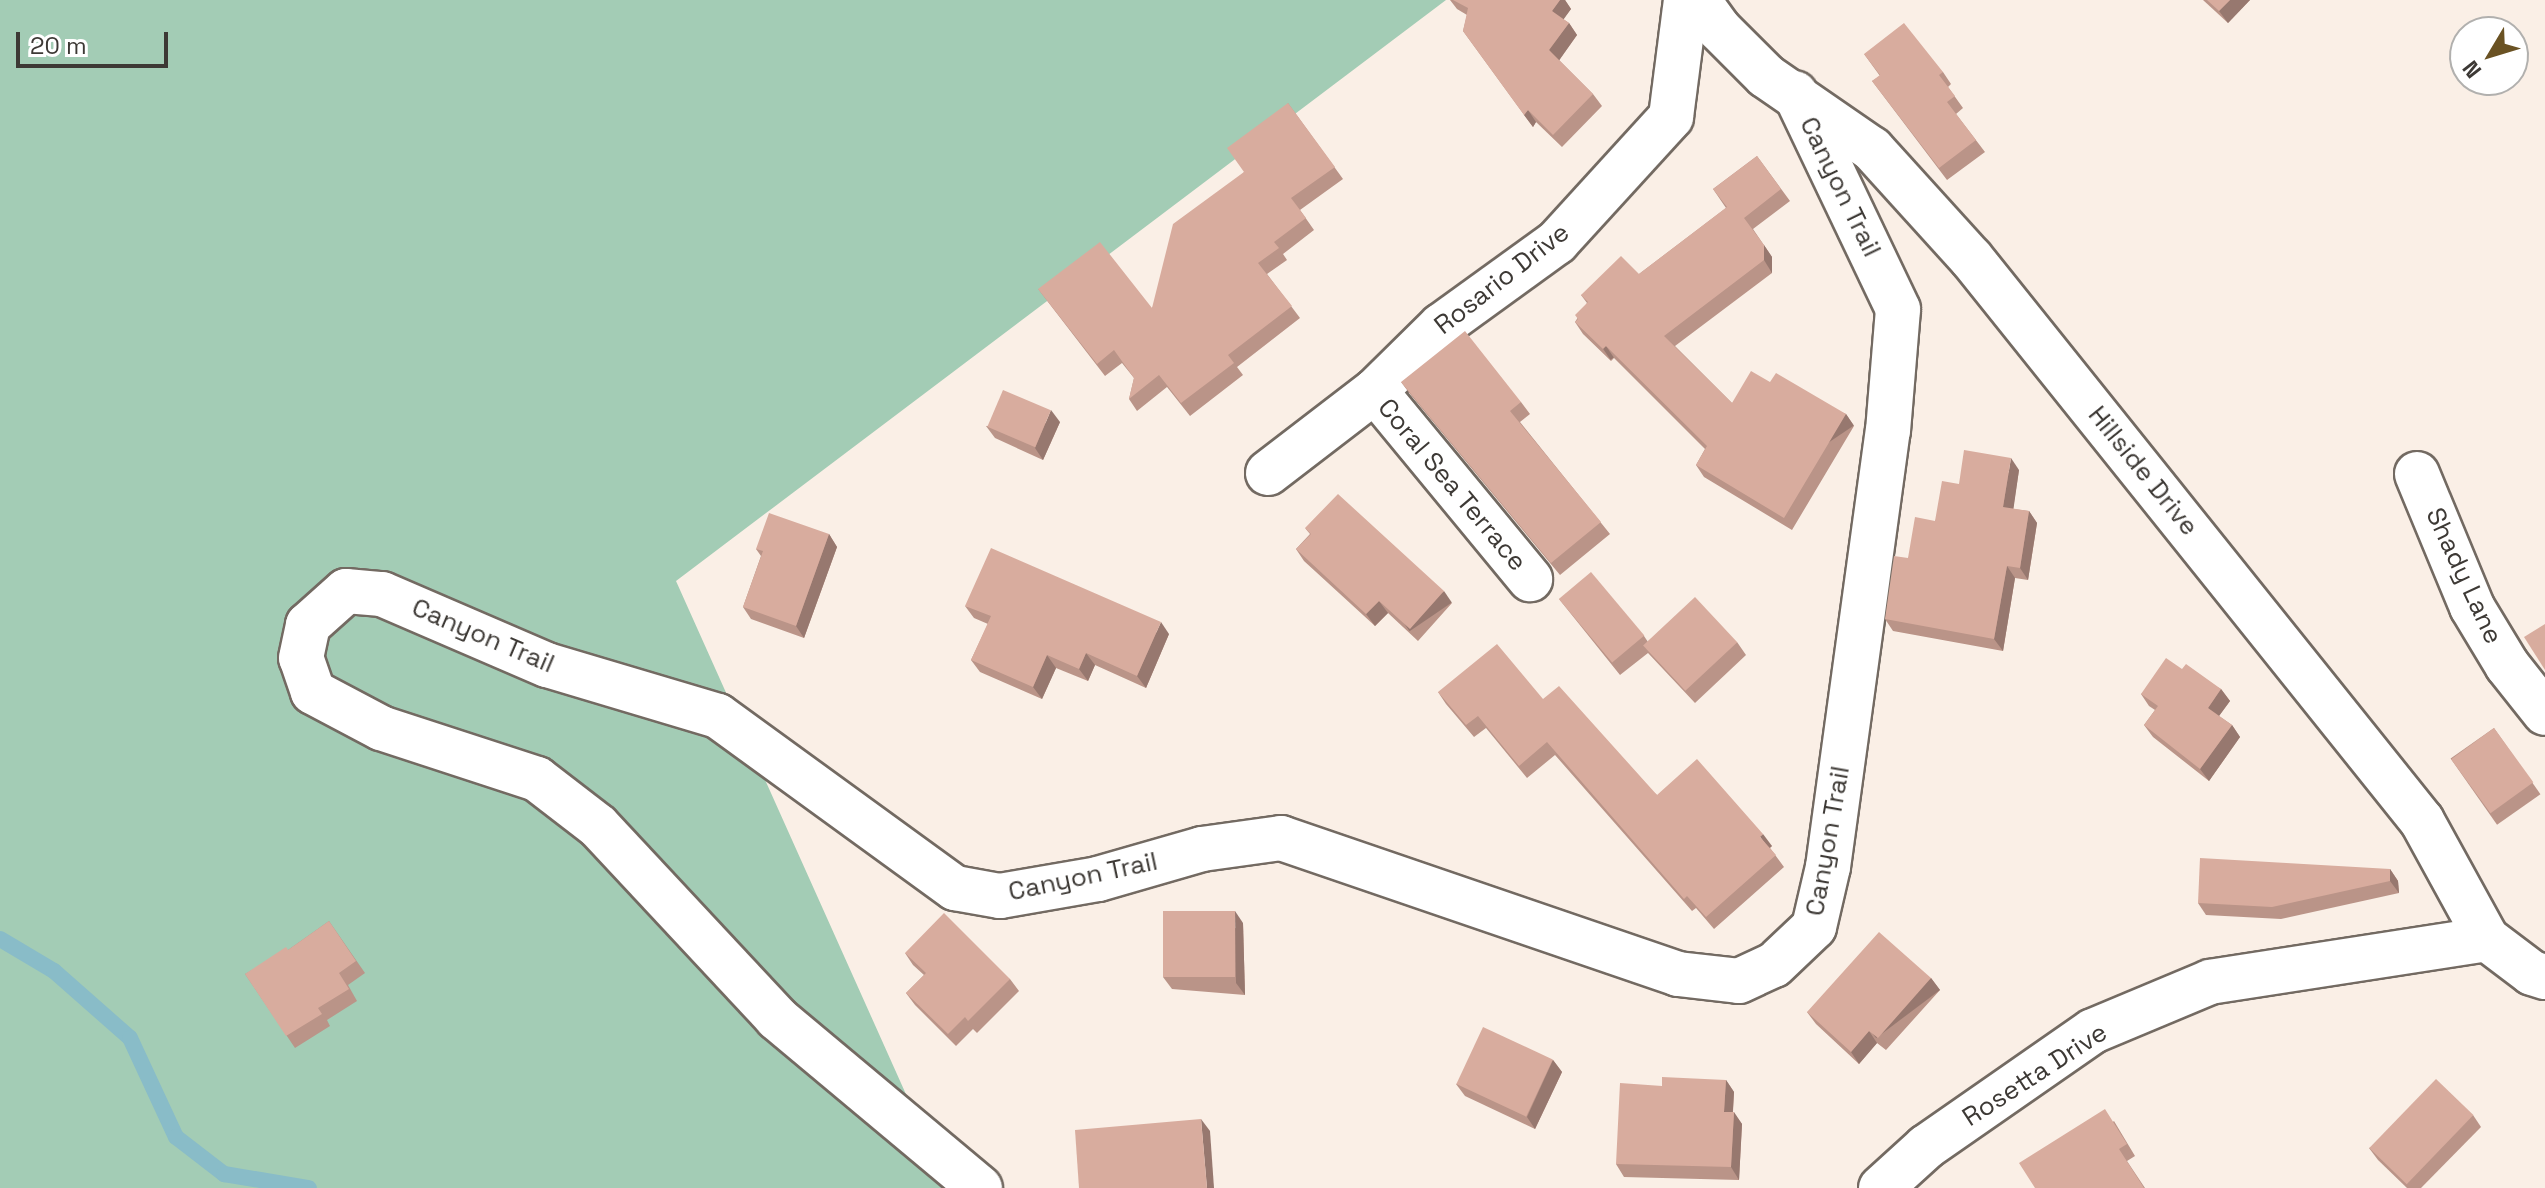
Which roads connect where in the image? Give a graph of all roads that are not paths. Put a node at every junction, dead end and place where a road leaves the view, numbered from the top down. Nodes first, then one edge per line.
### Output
1 (1686, 0) edge
2 (1698, 0) edge
3 (1795, 93) junction
4 (1375, 391) junction
5 (1268, 473) dead end
6 (2417, 474) dead end
7 (1530, 579) dead end
8 (2545, 713) edge
9 (2487, 939) junction
10 (2545, 977) edge
11 (980, 1188) edge
12 (1881, 1188) edge

1 - 4 street, Rosario Drive
2 - 3 street, Hillside Drive
3 - 9 street, Hillside Drive
3 - 11 street, Canyon Trail
4 - 5 street, Rosario Drive
4 - 7 street, Coral Sea Terrace
6 - 8 street, Shady Lane
9 - 10 street, Hillside Drive
9 - 12 street, Rosetta Drive

